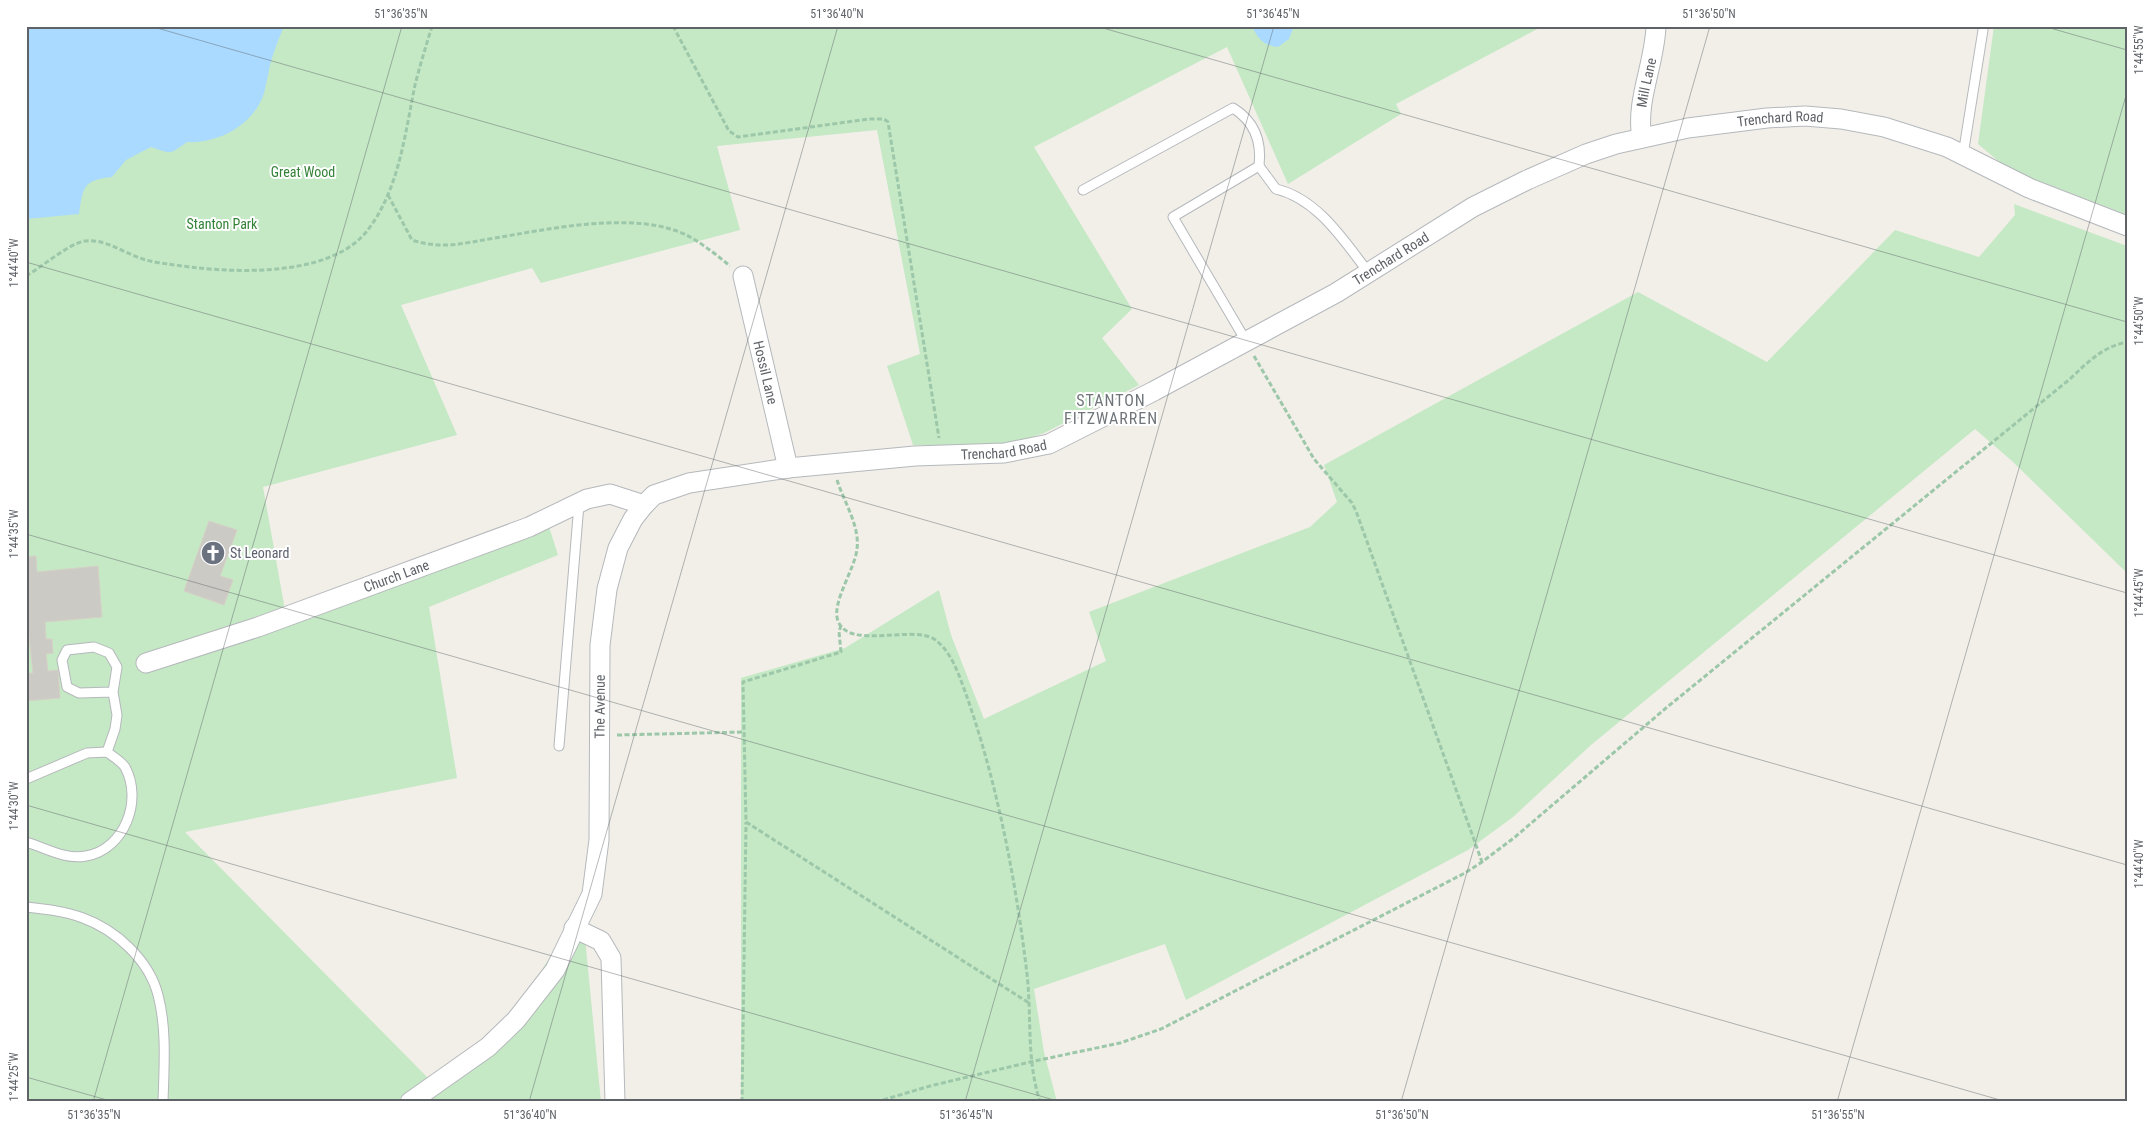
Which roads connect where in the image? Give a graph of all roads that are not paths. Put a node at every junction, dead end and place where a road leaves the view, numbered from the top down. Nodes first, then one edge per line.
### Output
1 (1656, 26) edge
2 (1983, 30) dead end
3 (1642, 138) junction
4 (1963, 155) junction
5 (1259, 166) junction
6 (1083, 190) dead end
7 (2127, 226) edge
8 (1368, 273) junction
9 (743, 276) road end
10 (1246, 341) junction
11 (788, 468) junction
12 (649, 500) junction
13 (579, 504) junction
14 (146, 663) dead end
15 (113, 692) junction
16 (559, 746) dead end
17 (107, 752) junction
18 (26, 779) edge
19 (26, 842) edge
20 (26, 907) edge
21 (574, 928) junction
22 (163, 1102) edge
23 (410, 1102) edge
24 (614, 1102) edge

1 - 3 street, Mill Lane
2 - 4 lane
3 - 4 street, Trenchard Road
3 - 8 street, Trenchard Road
4 - 7 street, Trenchard Road
5 - 6 lane
5 - 8 lane
5 - 10 lane
8 - 10 street, Trenchard Road
9 - 11 street, Hossil Lane
10 - 11 street, Trenchard Road
11 - 12 street, Trenchard Road
12 - 13 street, Church Lane
12 - 21 street, The Avenue
13 - 14 street, Church Lane
13 - 16 lane
15 - 15 lane
15 - 17 lane
17 - 18 lane
17 - 19 lane
20 - 22 lane
21 - 23 street, The Avenue
21 - 24 street

